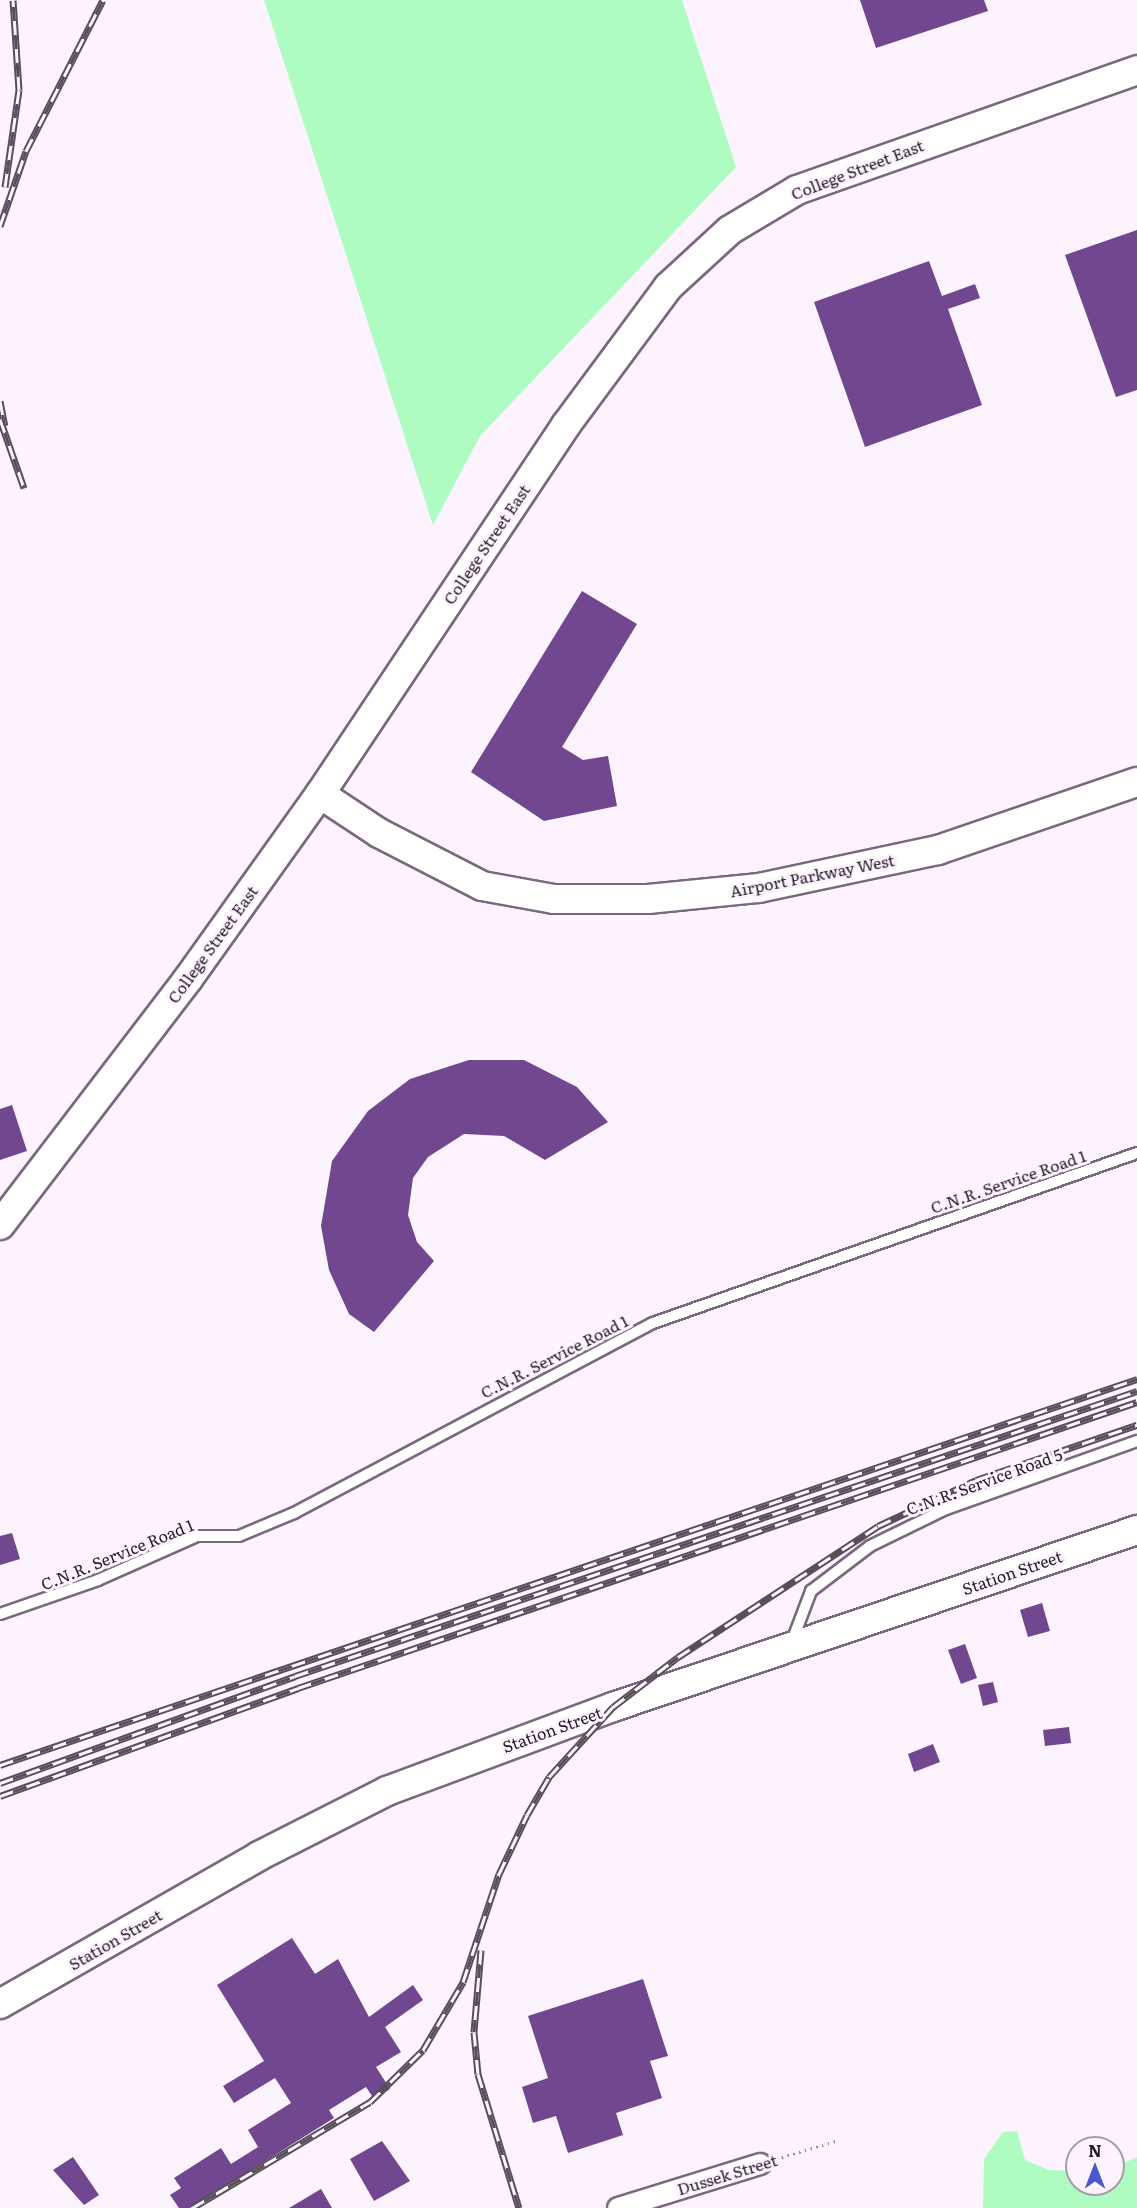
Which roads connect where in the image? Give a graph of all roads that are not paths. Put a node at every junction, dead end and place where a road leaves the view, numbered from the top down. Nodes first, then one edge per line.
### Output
1 (1137, 70) edge
2 (1137, 782) edge
3 (320, 794) junction
4 (1137, 1153) edge
5 (0, 1225) edge
6 (1137, 1442) edge
7 (1137, 1530) edge
8 (0, 1614) edge
9 (791, 1647) junction
10 (0, 2004) edge
11 (760, 2164) road end
12 (618, 2208) edge

1 - 3 street, College Street East
2 - 3 street, Airport Parkway West
3 - 5 street, College Street East
4 - 8 lane, C.N.R. Service Road 1
6 - 9 lane, C.N.R. Service Road 5
7 - 9 street, Station Street
9 - 10 street, Station Street
11 - 12 street, Dussek Street

